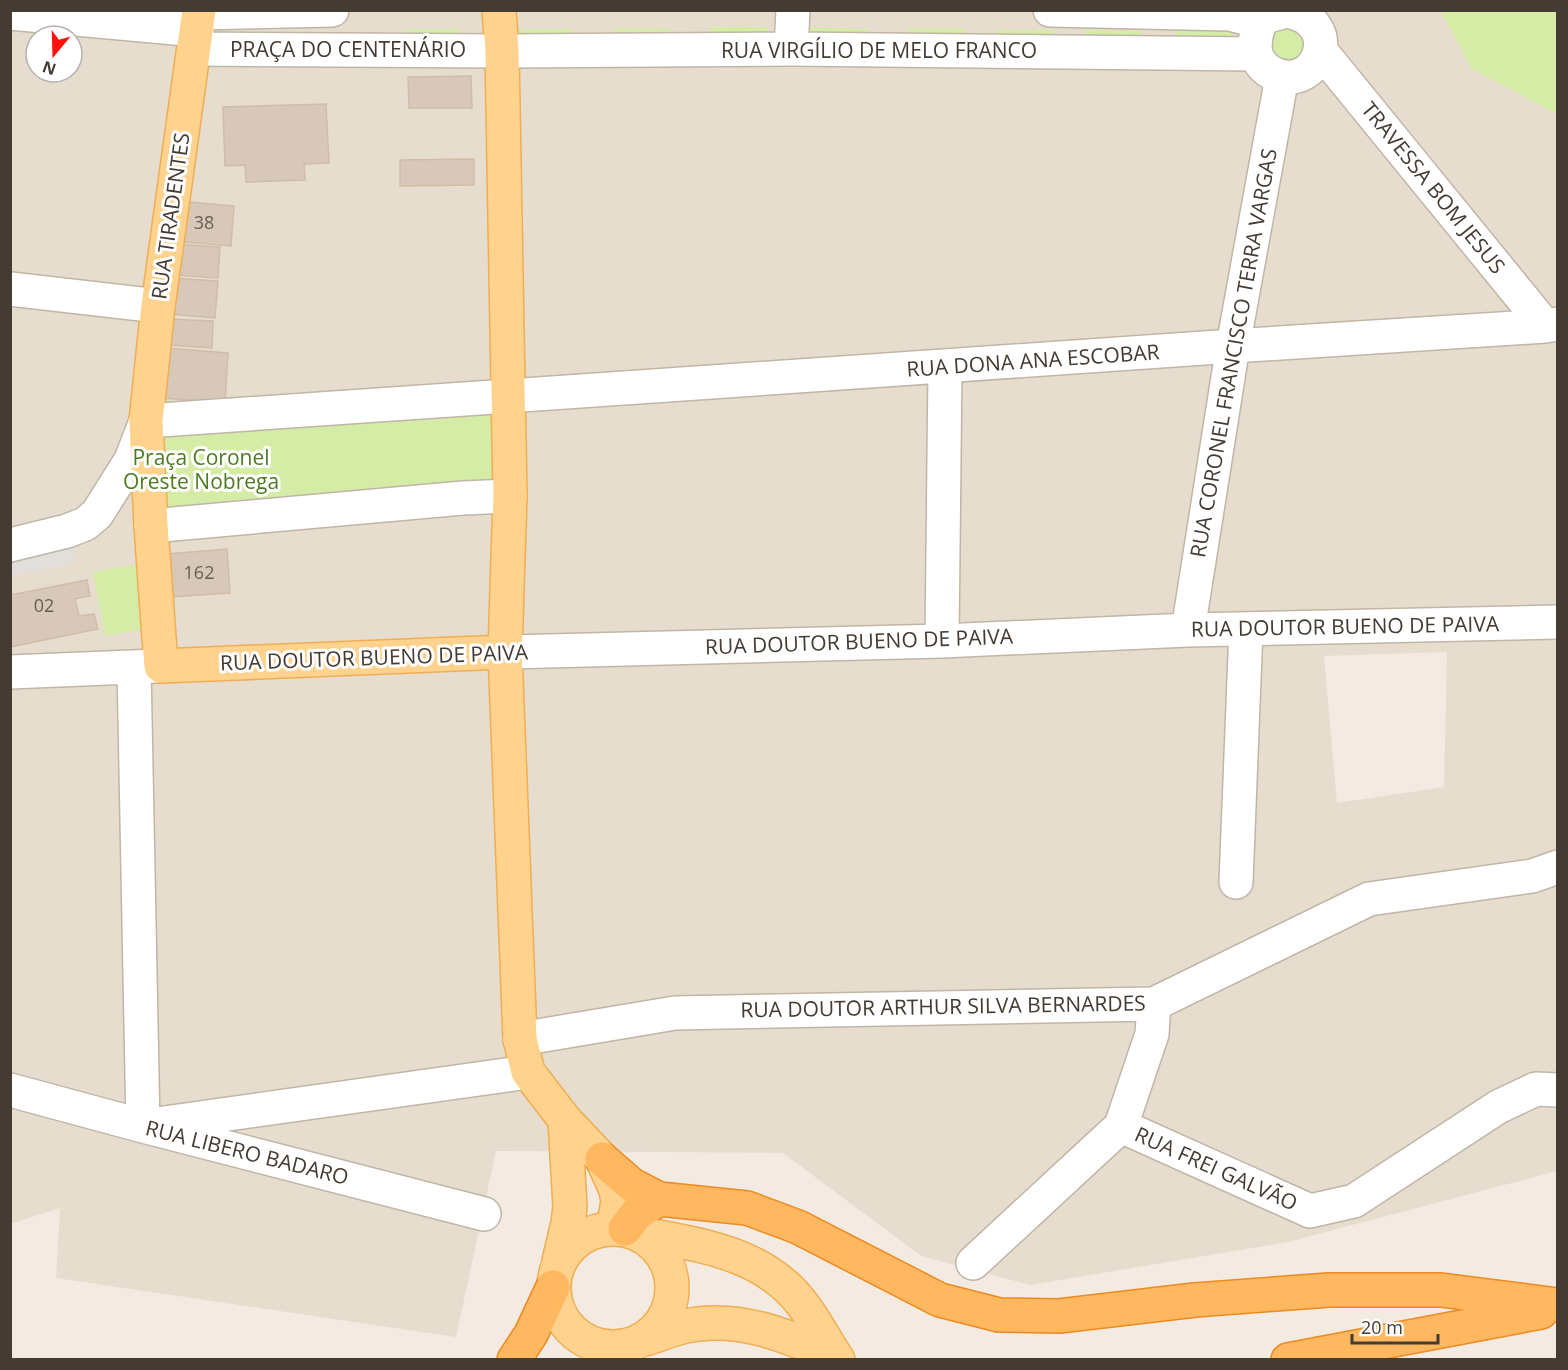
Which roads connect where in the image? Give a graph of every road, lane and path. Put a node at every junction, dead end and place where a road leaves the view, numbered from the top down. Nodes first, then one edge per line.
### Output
1 (332, 10) edge
2 (498, 10) edge
3 (793, 10) edge
4 (1050, 10) edge
5 (10, 14) edge
6 (1264, 16) edge
7 (197, 26) edge
8 (1322, 30) edge
9 (791, 49) junction
10 (502, 51) junction
11 (1256, 54) junction
12 (1282, 76) junction
13 (10, 289) edge
14 (158, 306) junction
15 (1551, 325) edge
16 (1233, 346) junction
17 (945, 367) junction
18 (509, 396) junction
19 (146, 422) junction
20 (510, 496) junction
21 (151, 526) junction
22 (10, 545) edge
23 (1557, 622) edge
24 (1246, 629) junction
25 (1188, 630) junction
26 (942, 641) junction
27 (505, 652) junction
28 (148, 666) junction
29 (10, 672) edge
30 (1557, 867) edge
31 (1236, 882) dead end
32 (1154, 1004) junction
33 (520, 1039) junction
34 (528, 1071) junction
35 (10, 1090) edge
36 (1557, 1090) edge
37 (565, 1120) junction
38 (142, 1126) junction
39 (1121, 1126) junction
40 (602, 1159) junction
41 (659, 1199) junction
42 (484, 1214) dead end
43 (625, 1230) junction
44 (973, 1263) dead end
45 (555, 1277) junction
46 (1557, 1307) edge
47 (641, 1341) junction
48 (837, 1358) edge
49 (514, 1359) edge
50 (1288, 1359) edge

1 - 7 street, PRAÇA DO CENTENÁRIO
2 - 10 main road
3 - 9 street
4 - 6 street, RUA VIRGÍLIO DE MELO FRANCO
5 - 7 street
6 - 8 street
6 - 11 street
7 - 10 street, PRAÇA DO CENTENÁRIO
7 - 14 main road, RUA TIRADENTES
8 - 12 street
8 - 15 street, TRAVESSA BOM JESUS
9 - 10 street, RUA VIRGÍLIO DE MELO FRANCO
9 - 11 street, RUA VIRGÍLIO DE MELO FRANCO
10 - 18 main road
11 - 12 street
12 - 16 street, RUA CORONEL FRANCISCO TERRA VARGAS
13 - 14 street
14 - 19 main road, RUA TIRADENTES
15 - 16 street, RUA DONA ANA ESCOBAR
16 - 17 street, RUA DONA ANA ESCOBAR
16 - 25 street, RUA CORONEL FRANCISCO TERRA VARGAS
17 - 18 street, RUA DONA ANA ESCOBAR
17 - 26 street
18 - 19 street, RUA DONA ANA ESCOBAR
18 - 20 main road
19 - 21 main road, RUA TIRADENTES
19 - 22 street
20 - 21 street
20 - 27 main road
21 - 28 main road, RUA TIRADENTES
23 - 24 street, RUA DOUTOR BUENO DE PAIVA
24 - 25 street, RUA DOUTOR BUENO DE PAIVA
24 - 31 street
25 - 26 street, RUA DOUTOR BUENO DE PAIVA
26 - 27 street, RUA DOUTOR BUENO DE PAIVA
27 - 28 main road, RUA DOUTOR BUENO DE PAIVA
27 - 33 main road
28 - 29 street
28 - 38 street
30 - 32 street, RUA DOUTOR ARTHUR SILVA BERNARDES
32 - 33 street, RUA DOUTOR ARTHUR SILVA BERNARDES
32 - 39 street, RUA FREI GALVÃO
33 - 34 main road
34 - 37 main road
34 - 38 street
35 - 38 street, RUA LIBERO BADARO
36 - 39 street, RUA FREI GALVÃO
37 - 40 main road
37 - 45 main road
38 - 42 street, RUA LIBERO BADARO
39 - 44 street, RUA FREI GALVÃO
40 - 41 highway
40 - 43 main road
41 - 43 highway
41 - 46 highway
43 - 45 main road
43 - 47 main road
43 - 48 main road
45 - 47 main road
45 - 49 highway
46 - 50 highway
47 - 48 main road

